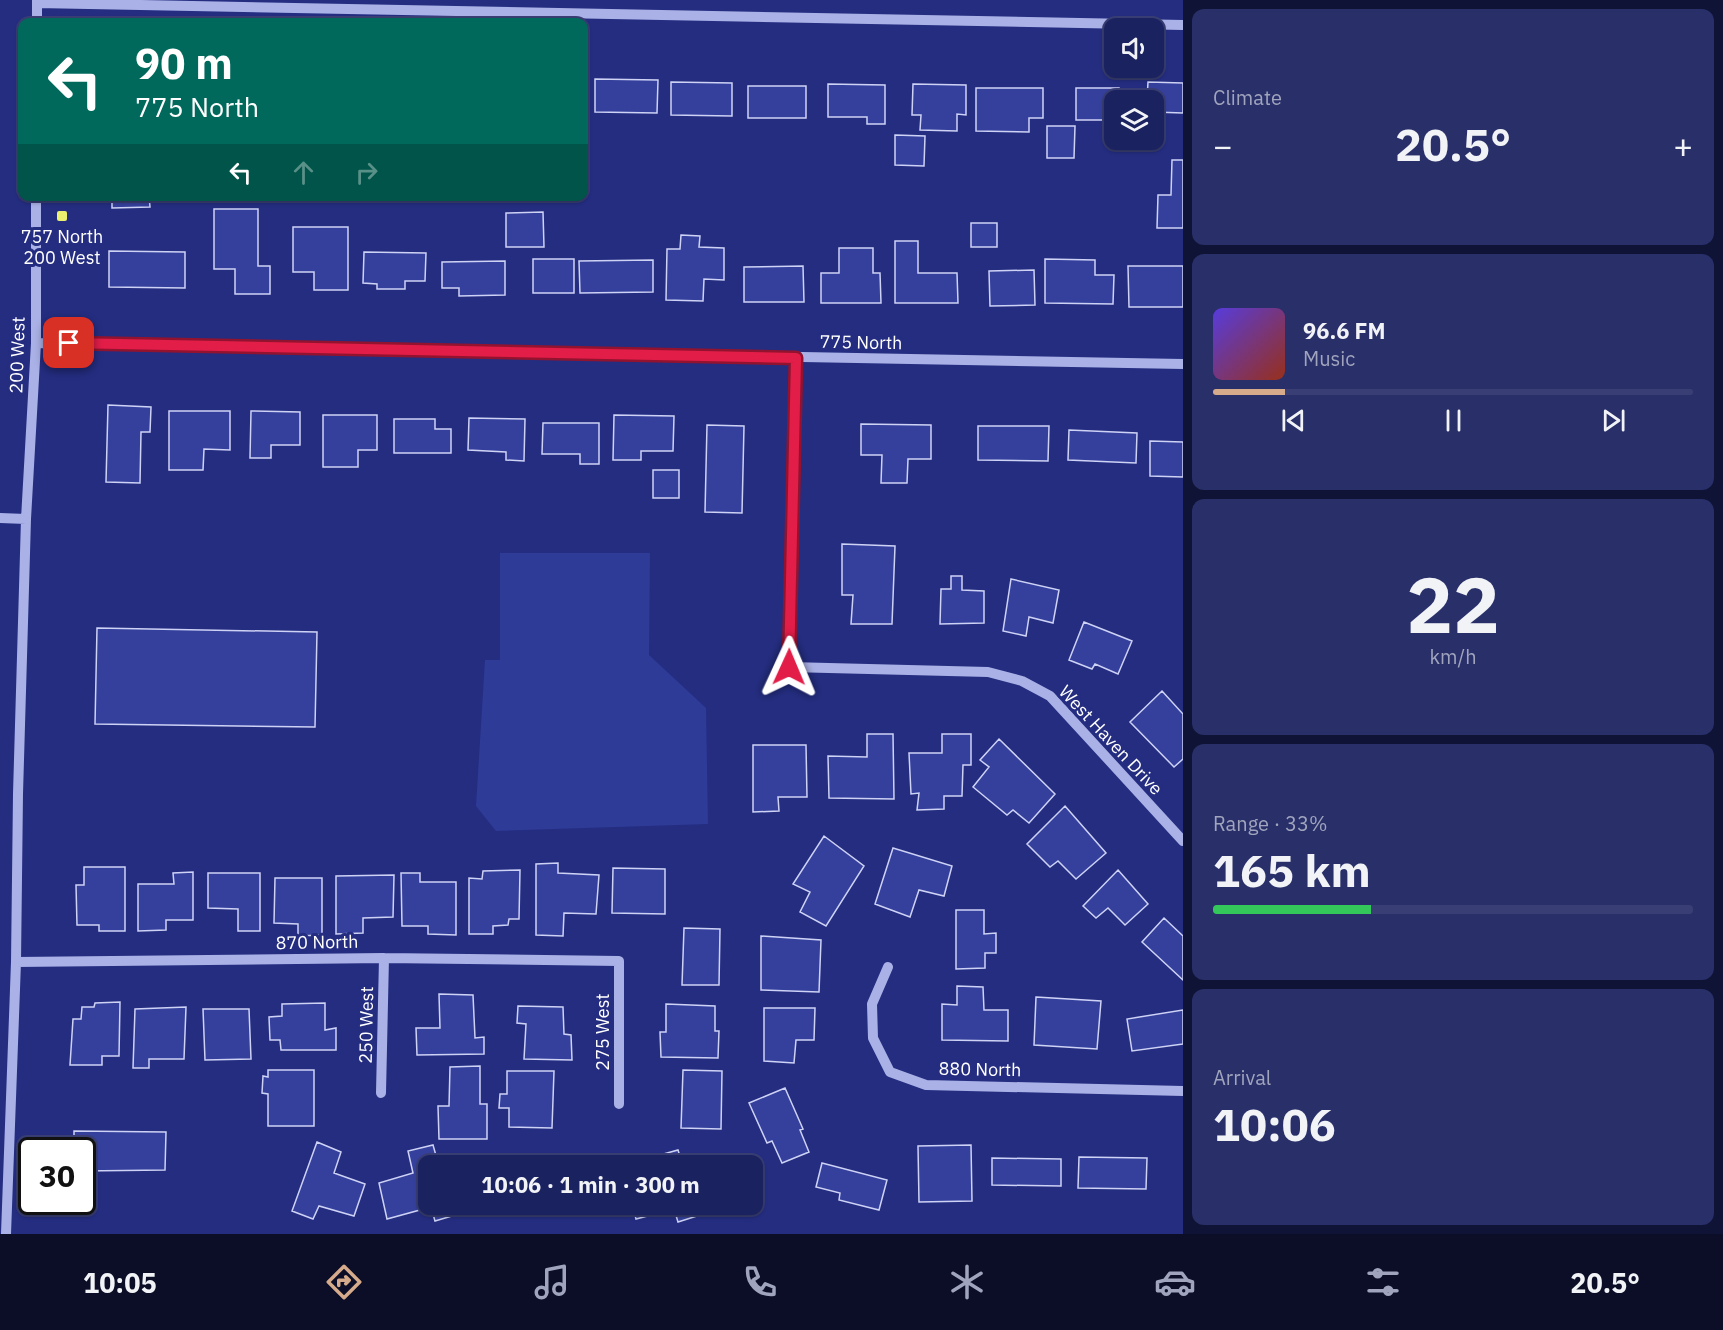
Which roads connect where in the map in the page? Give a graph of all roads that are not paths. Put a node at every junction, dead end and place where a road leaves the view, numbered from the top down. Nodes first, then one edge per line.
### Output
1 (37, 2) edge
2 (37, 18) edge
3 (1183, 25) edge
4 (36, 201) edge
5 (36, 343) junction
6 (796, 358) junction
7 (1183, 364) edge
8 (0, 518) edge
9 (26, 519) junction
10 (1181, 836) edge
11 (384, 958) junction
12 (619, 961) joint
13 (16, 962) junction
14 (888, 967) dead end
15 (1183, 1091) edge
16 (381, 1093) dead end
17 (619, 1104) dead end
18 (3, 1203) edge
19 (6, 1234) edge

1 - 2 street
1 - 3 street
4 - 5 street, 200 West
5 - 6 street, 775 North
5 - 9 street, 200 West
6 - 7 street, 775 North
6 - 10 street, West Haven Drive
8 - 9 street
9 - 13 street, 200 West
11 - 12 street, 870 North
11 - 13 street, 870 North
11 - 16 street, 250 West
12 - 17 street, 275 West
13 - 18 street, 200 West
14 - 15 street, 880 North
18 - 19 street, 200 West

